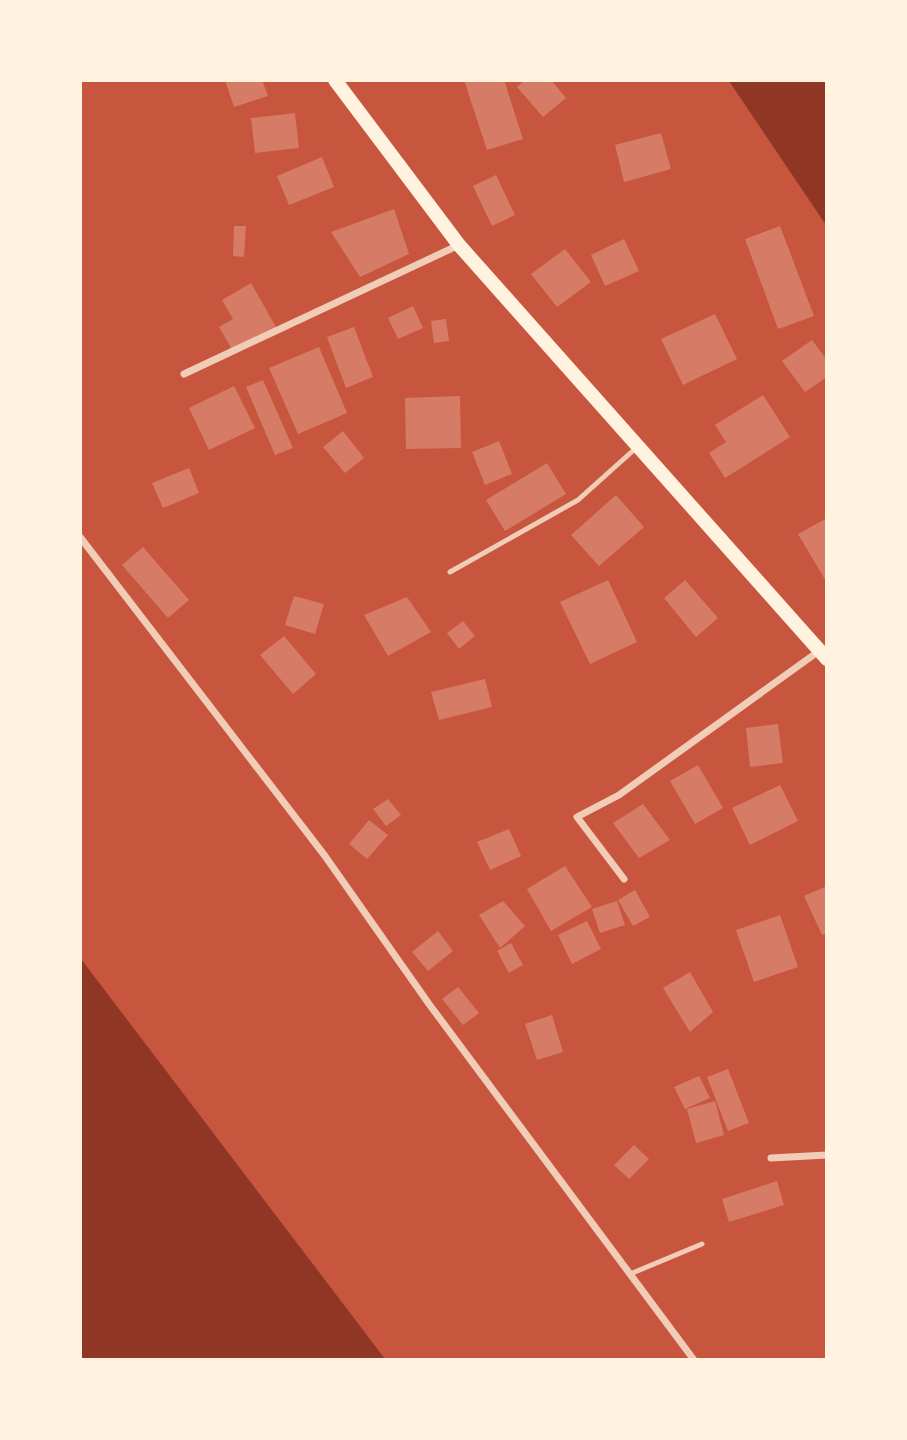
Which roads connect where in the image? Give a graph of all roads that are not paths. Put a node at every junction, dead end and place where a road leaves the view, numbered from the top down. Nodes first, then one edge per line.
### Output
1 (335, 80) edge
2 (459, 245) junction
3 (184, 374) dead end
4 (638, 446) junction
5 (80, 537) edge
6 (450, 572) dead end
7 (823, 655) edge
8 (624, 879) dead end
9 (827, 1155) edge
10 (771, 1158) dead end
11 (702, 1244) dead end
12 (630, 1274) junction
13 (694, 1360) edge

1 - 2 main road
2 - 3 street
2 - 4 main road
4 - 6 lane
4 - 7 main road
5 - 12 street
7 - 8 street
9 - 10 street
11 - 12 lane
12 - 13 street

